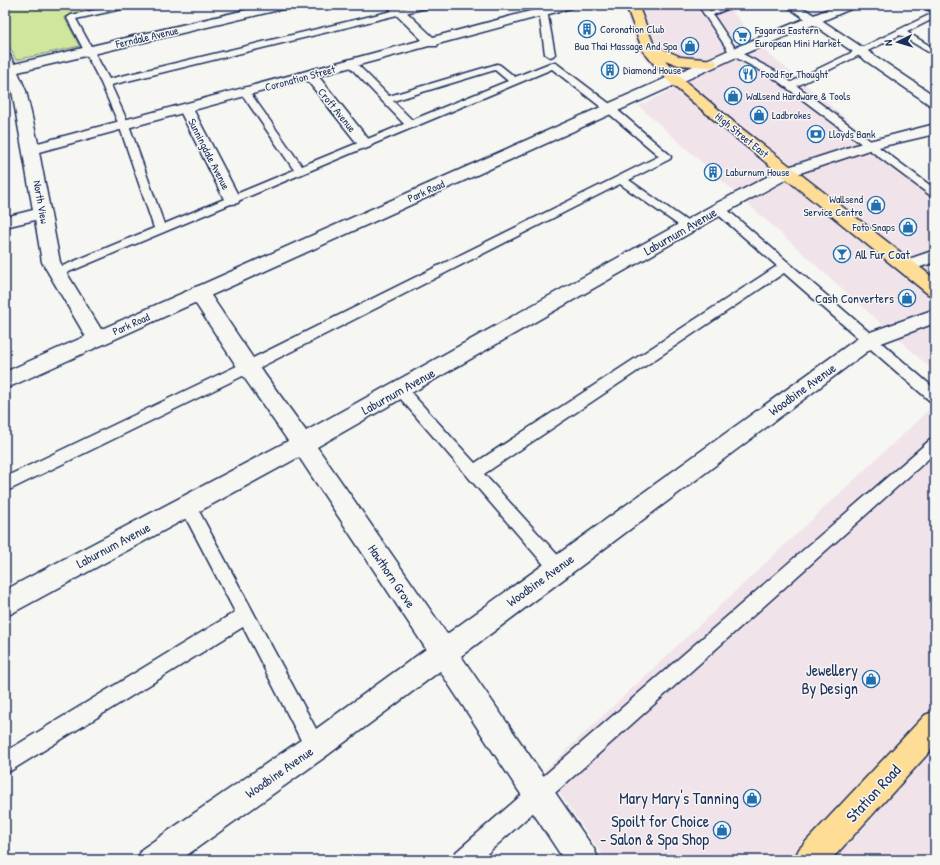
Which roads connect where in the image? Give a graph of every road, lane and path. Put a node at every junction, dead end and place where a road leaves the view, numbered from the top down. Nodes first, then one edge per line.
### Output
1 (131, 5) edge
2 (283, 5) edge
3 (428, 5) edge
4 (567, 5) edge
5 (632, 5) edge
6 (702, 5) edge
7 (732, 5) edge
8 (791, 5) edge
9 (849, 5) edge
10 (928, 5) edge
11 (541, 8) edge
12 (396, 9) edge
13 (935, 9) edge
14 (709, 14) junction
15 (935, 15) edge
16 (813, 20) junction
17 (901, 32) junction
18 (432, 43) junction
19 (648, 46) junction
20 (88, 51) junction
21 (862, 51) junction
22 (734, 53) junction
23 (550, 54) dead end
24 (935, 54) edge
25 (8, 63) edge
26 (710, 63) junction
27 (352, 64) junction
28 (310, 76) junction
29 (674, 80) junction
30 (514, 81) junction
31 (106, 83) junction
32 (790, 86) junction
33 (246, 92) junction
34 (388, 100) junction
35 (935, 102) edge
36 (186, 109) junction
37 (610, 109) junction
38 (410, 124) junction
39 (124, 125) junction
40 (935, 129) edge
41 (365, 144) junction
42 (870, 145) junction
43 (32, 150) junction
44 (300, 171) junction
45 (788, 172) junction
46 (620, 180) junction
47 (934, 191) edge
48 (232, 199) junction
49 (719, 209) junction
50 (42, 213) junction
51 (5, 222) edge
52 (688, 226) junction
53 (160, 229) junction
54 (935, 256) edge
55 (906, 266) junction
56 (784, 267) junction
57 (57, 273) junction
58 (935, 289) edge
59 (199, 293) junction
60 (935, 316) edge
61 (97, 339) junction
62 (869, 340) junction
63 (248, 367) junction
64 (5, 381) edge
65 (400, 390) junction
66 (935, 397) edge
67 (303, 444) junction
68 (935, 444) edge
69 (474, 472) junction
70 (5, 485) edge
71 (187, 505) junction
72 (558, 568) junction
73 (5, 604) edge
74 (246, 614) junction
75 (442, 652) junction
76 (935, 725) edge
77 (315, 746) junction
78 (5, 763) edge
79 (539, 795) junction
80 (153, 860) edge
81 (464, 860) edge
82 (583, 860) edge
83 (810, 860) edge

1 - 20 lane
2 - 20 street, Ferndale Avenue
3 - 12 lane
4 - 11 street, Coronation Street
5 - 19 main road, High Street East
6 - 14 lane
7 - 14 lane
8 - 16 street
9 - 16 street, Park Road
10 - 13 street
11 - 18 street, Coronation Street
11 - 23 lane
12 - 18 street
12 - 31 lane
14 - 22 lane
15 - 17 lane
16 - 21 street
16 - 22 street, Park Road
17 - 21 lane
17 - 24 lane
18 - 27 street, Coronation Street
19 - 26 main road
19 - 29 main road, High Street East
20 - 25 street, Ferndale Avenue
20 - 31 lane
21 - 32 lane
21 - 35 street
22 - 26 street, Park Road
22 - 32 lane
25 - 43 street, North View
26 - 29 street, Park Road
27 - 28 street, Coronation Street
27 - 34 lane
28 - 33 street, Coronation Street
28 - 41 street, Croft Avenue
29 - 37 street, Park Road
29 - 45 main road, High Street East
30 - 34 lane
30 - 37 lane
30 - 38 lane
31 - 39 lane
32 - 42 lane
33 - 36 street, Coronation Street
33 - 44 lane
34 - 38 lane
36 - 39 street, Coronation Street
36 - 48 street, Sunningdale Avenue
37 - 46 lane
37 - 59 street, Park Road
38 - 41 lane
39 - 43 street, Coronation Street
39 - 53 lane
40 - 42 street, Laburnum Avenue
41 - 44 lane
42 - 45 street, Laburnum Avenue
42 - 47 lane
43 - 50 street, North View
44 - 48 lane
45 - 49 street, Laburnum Avenue
45 - 55 main road, High Street East
46 - 52 lane
46 - 63 lane
48 - 53 lane
49 - 52 street, Laburnum Avenue
49 - 56 lane
50 - 51 street
50 - 57 street, North View
52 - 65 street, Laburnum Avenue
53 - 57 lane
54 - 55 street
55 - 58 main road, High Street East
56 - 62 lane
56 - 69 lane
57 - 61 street, North View
59 - 61 street, Park Road
59 - 63 street, Hawthorn Grove
60 - 62 street, Woodbine Avenue
61 - 64 street, Park Road
62 - 66 lane
62 - 72 street, Woodbine Avenue
63 - 67 street, Hawthorn Grove
63 - 70 lane
65 - 67 street, Laburnum Avenue
65 - 69 lane
67 - 71 street, Laburnum Avenue
67 - 75 street, Hawthorn Grove
68 - 79 lane
69 - 72 lane
71 - 73 street, Laburnum Avenue
71 - 74 lane
72 - 75 street, Woodbine Avenue
74 - 77 lane
74 - 78 lane
75 - 77 street, Woodbine Avenue
75 - 79 street, Hawthorn Grove
76 - 83 main road, Station Road
77 - 80 street, Woodbine Avenue
79 - 81 lane
79 - 82 street, Hawthorn Grove

